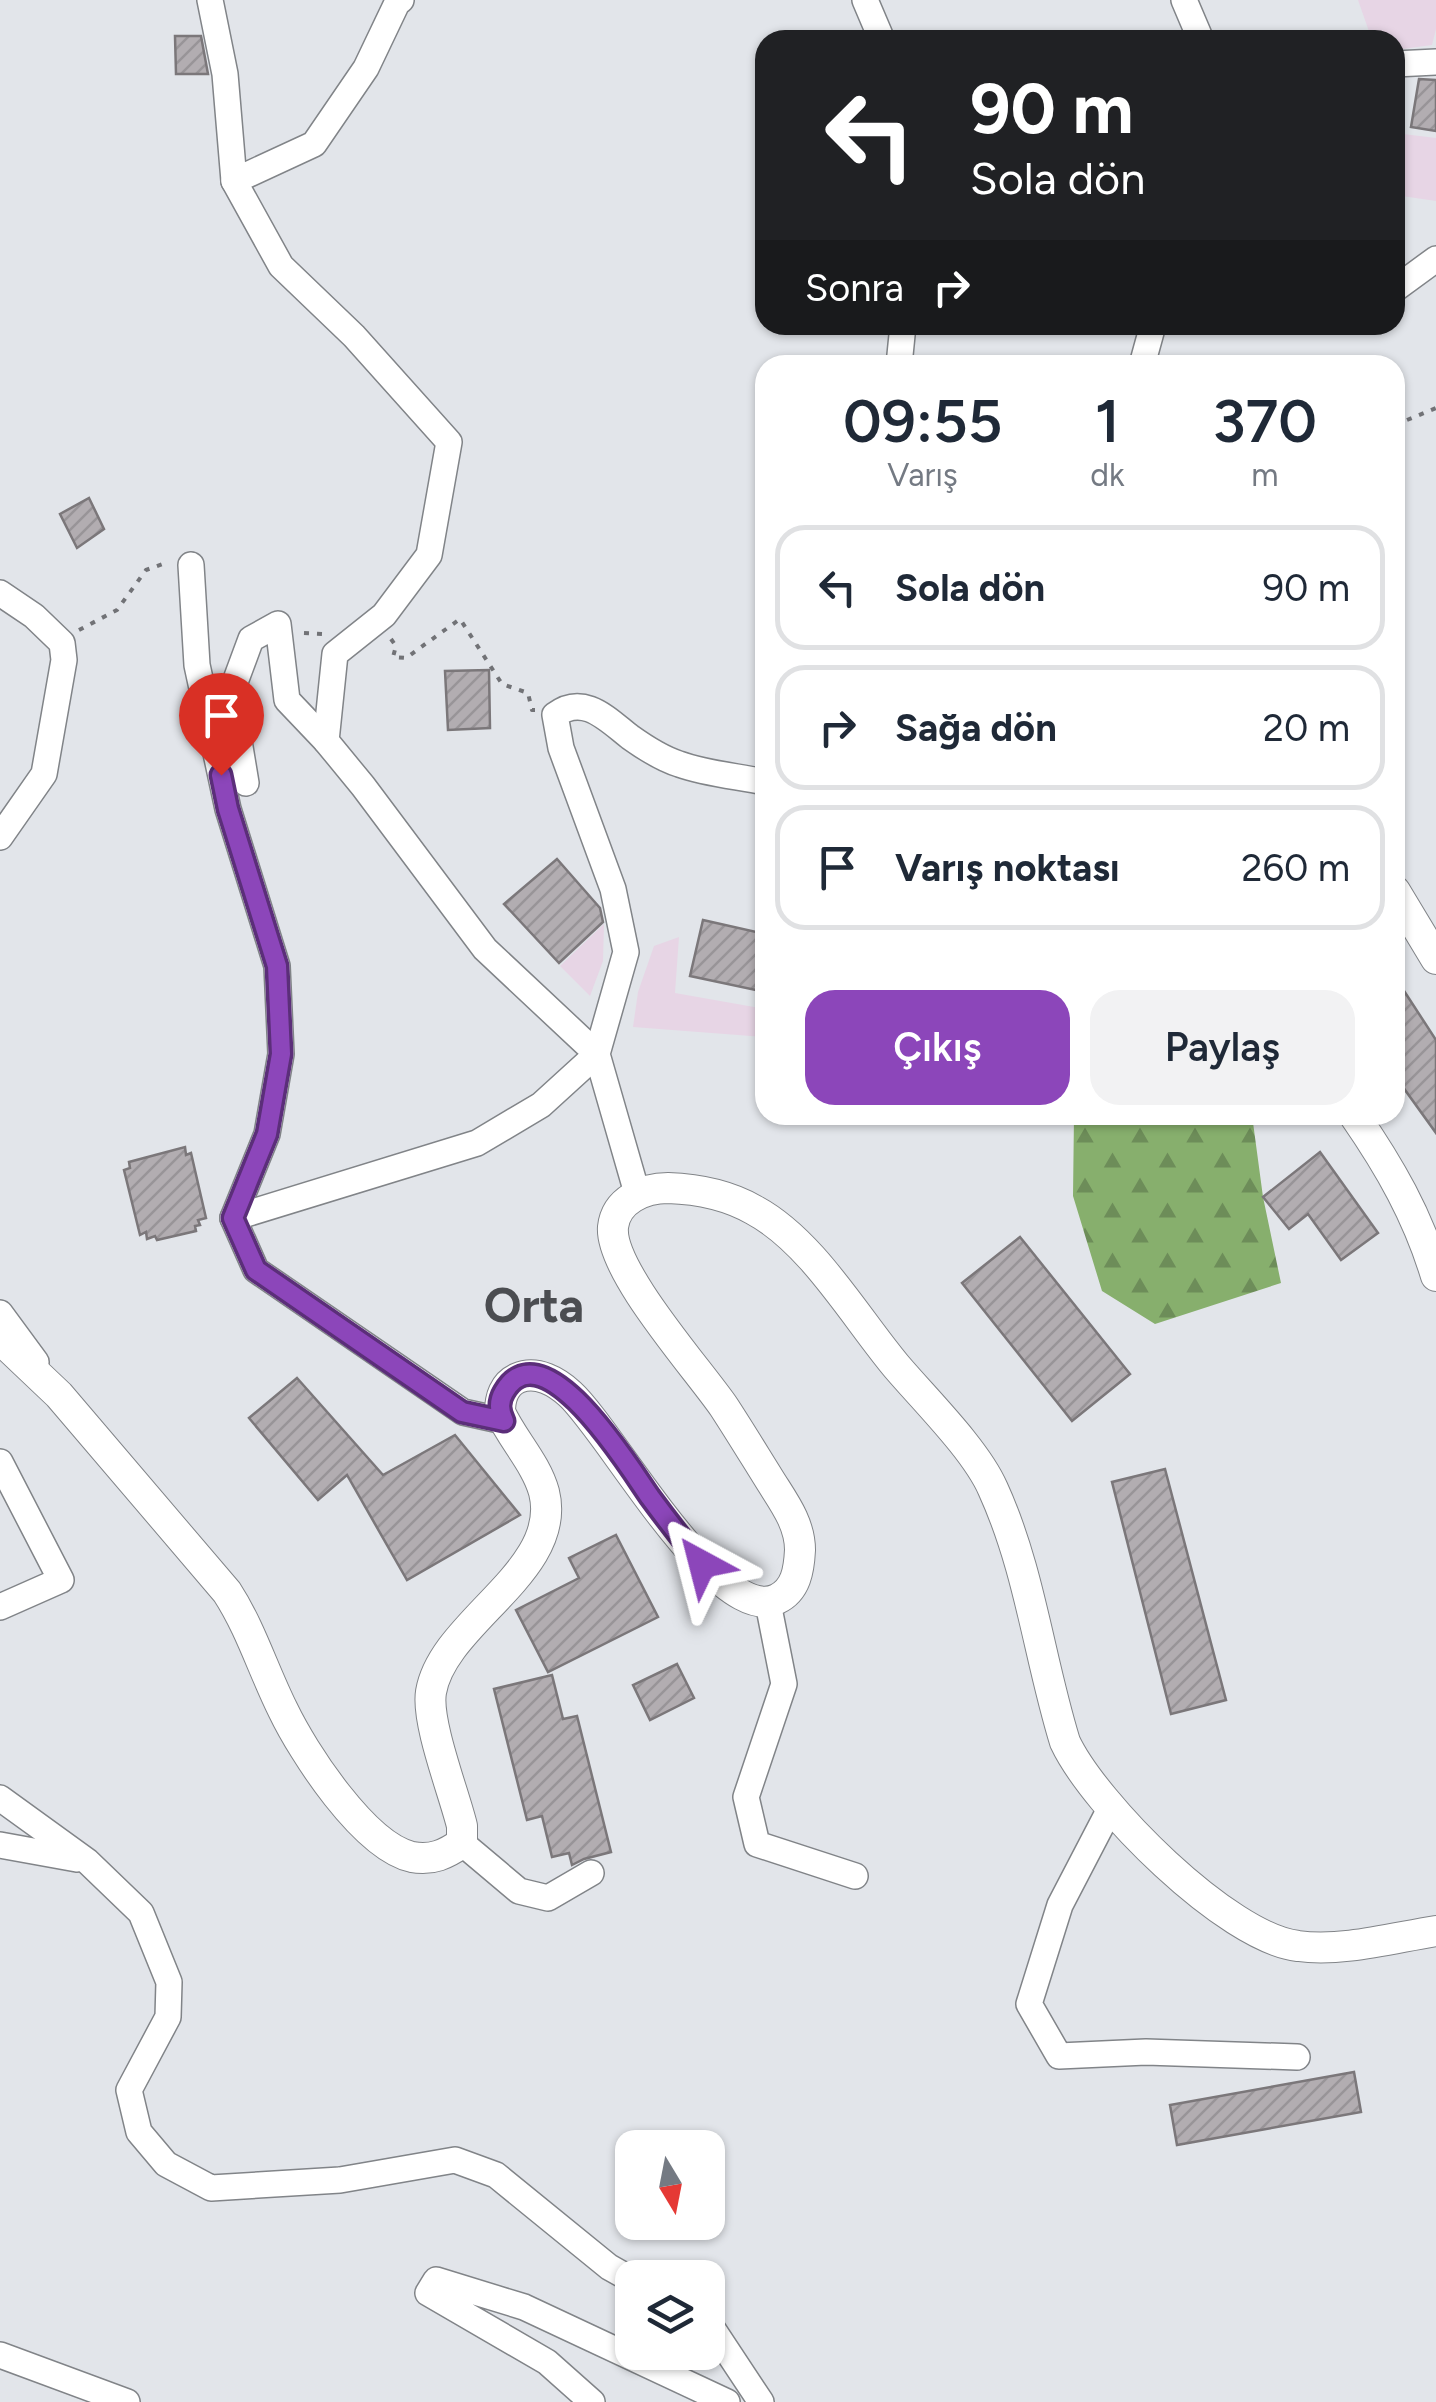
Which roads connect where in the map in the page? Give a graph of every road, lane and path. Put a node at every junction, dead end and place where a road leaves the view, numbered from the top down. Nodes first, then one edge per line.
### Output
1 (210, 0) edge
2 (401, 0) edge
3 (865, 0) edge
4 (1184, 0) edge
5 (878, 30) edge
6 (1197, 30) edge
7 (1436, 62) edge
8 (1405, 64) edge
9 (234, 181) junction
10 (1436, 259) edge
11 (1405, 281) edge
12 (1436, 408) edge
13 (1405, 421) edge
14 (191, 564) joint
15 (0, 593) edge
16 (366, 629) junction
17 (62, 643) junction
18 (562, 710) junction
19 (326, 741) junction
20 (755, 780) edge
21 (246, 782) dead end
22 (0, 837) edge
23 (1405, 908) edge
24 (1436, 959) edge
25 (597, 1054) junction
26 (1361, 1125) edge
27 (637, 1193) junction
28 (233, 1218) junction
29 (1436, 1276) edge
30 (0, 1313) edge
31 (0, 1339) edge
32 (58, 1395) junction
33 (504, 1421) junction
34 (0, 1462) edge
35 (768, 1602) junction
36 (0, 1607) edge
37 (0, 1798) edge
38 (1111, 1807) junction
39 (462, 1843) junction
40 (0, 1845) edge
41 (86, 1860) junction
42 (591, 1873) dead end
43 (856, 1876) dead end
44 (1436, 1931) edge
45 (1297, 2057) dead end
46 (615, 2270) edge
47 (725, 2347) edge
48 (0, 2355) edge
49 (127, 2402) edge
50 (592, 2402) edge
51 (727, 2402) edge
52 (762, 2402) edge

1 - 9 street
2 - 9 street
3 - 5 street
4 - 6 street
7 - 8 street
9 - 16 street
10 - 11 street
12 - 13 path
14 - 17 path
14 - 28 street
15 - 17 street
16 - 18 path
16 - 19 street
17 - 22 street
18 - 20 street
18 - 25 street
19 - 21 street
19 - 25 street
23 - 24 main road
25 - 27 street
25 - 28 street
26 - 29 main road
27 - 35 main road
27 - 38 main road
28 - 33 street
30 - 32 street
31 - 32 main road
32 - 39 main road
33 - 35 main road
33 - 39 main road
34 - 36 street
35 - 43 street
37 - 41 street
38 - 44 main road
38 - 45 street
39 - 42 street
40 - 41 street
41 - 46 street
47 - 52 street
48 - 49 street
50 - 51 street

